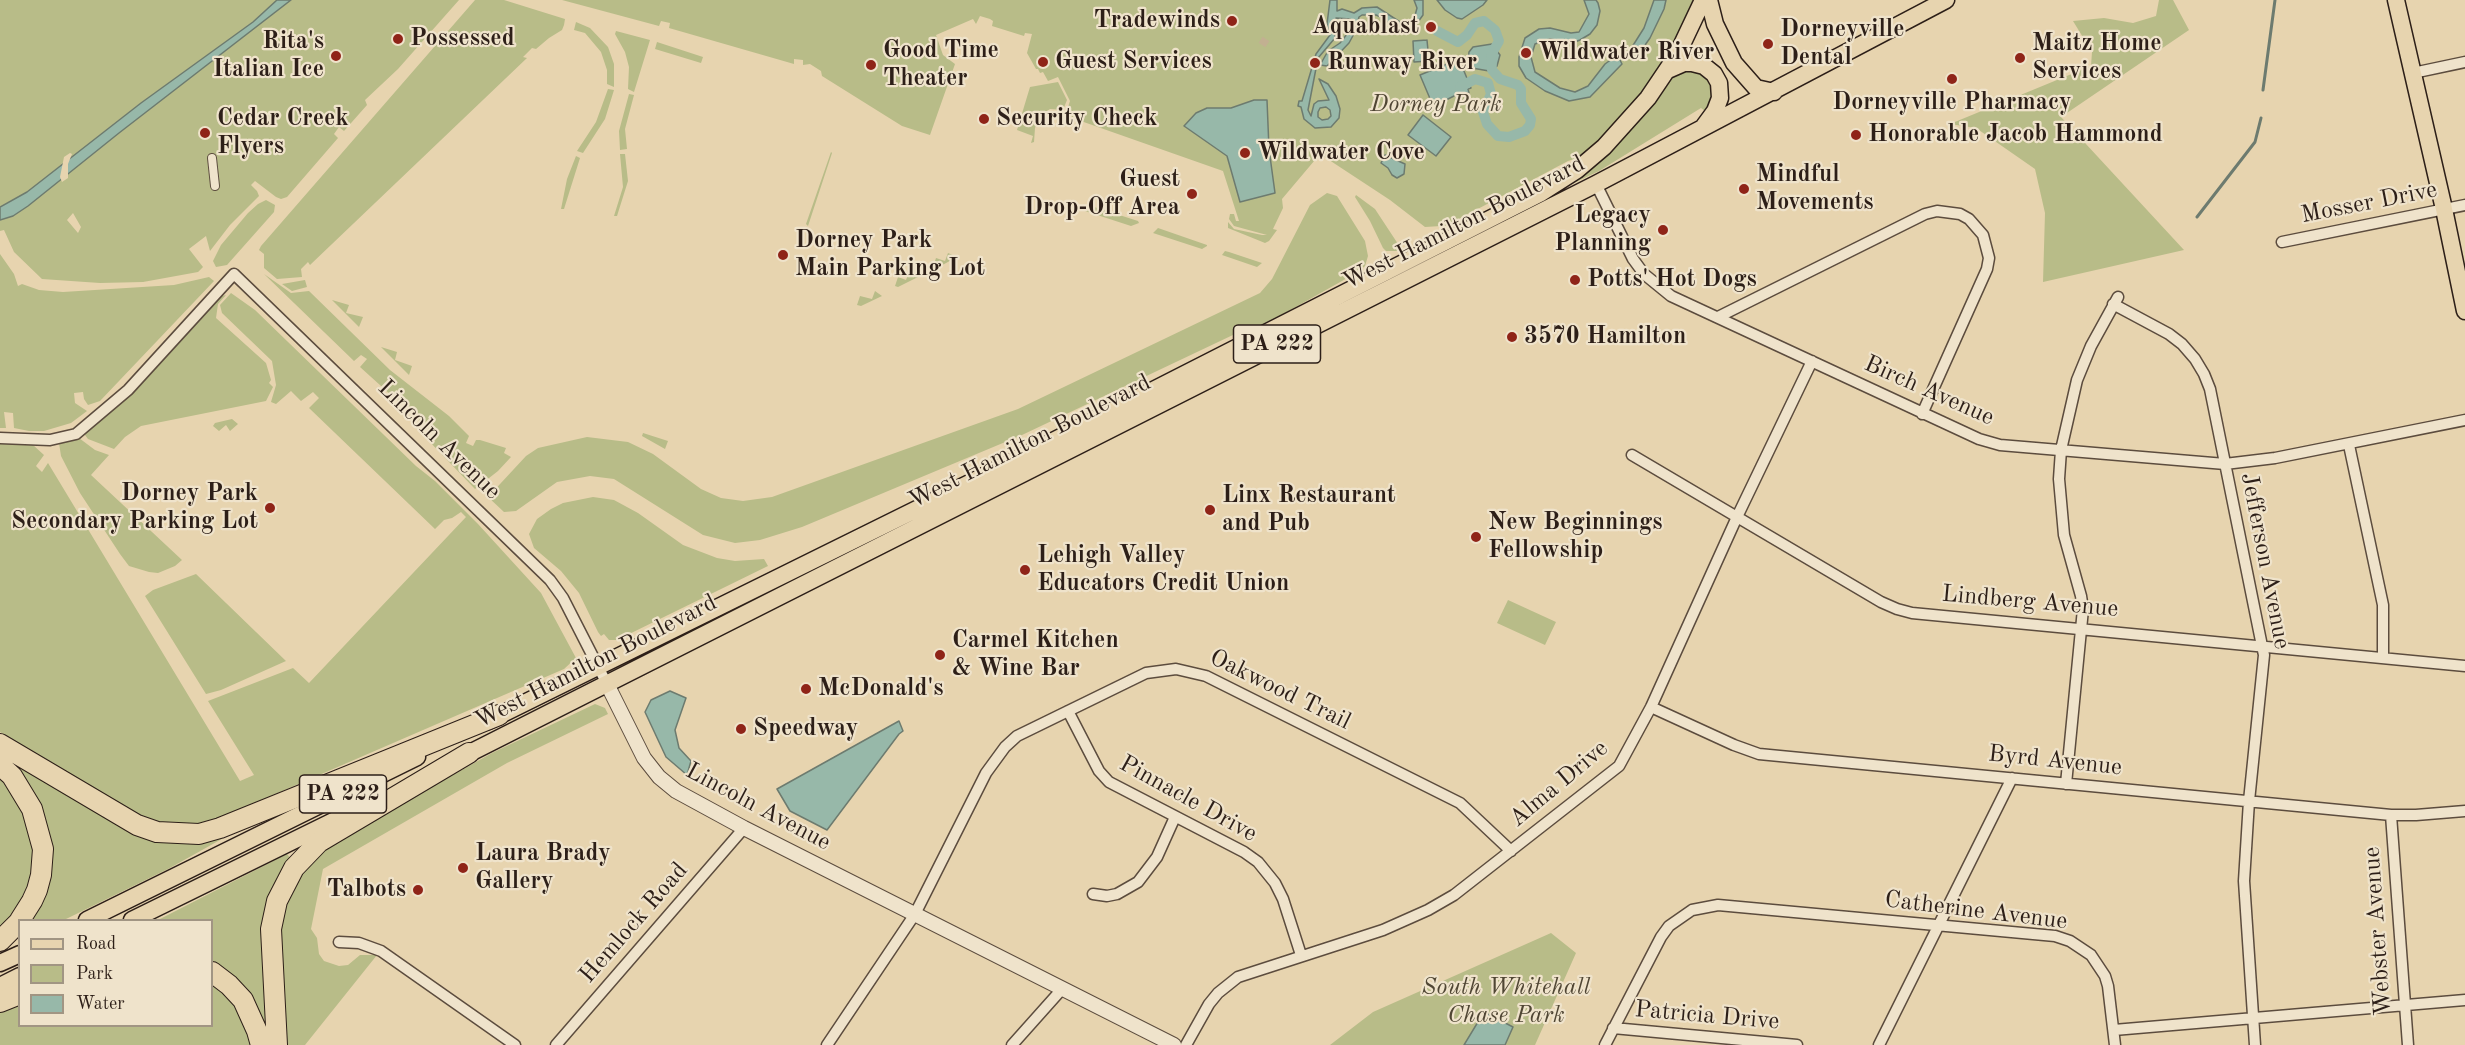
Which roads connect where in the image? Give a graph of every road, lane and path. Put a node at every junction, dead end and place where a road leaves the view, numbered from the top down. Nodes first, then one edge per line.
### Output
1 (1703, 0) edge
2 (1709, 0) edge
3 (1946, 0) edge
4 (2396, 0) edge
5 (2465, 62) edge
6 (1668, 70) junction
7 (2413, 73) junction
8 (1774, 92) junction
9 (1700, 131) junction
10 (212, 158) dead end
11 (1596, 184) junction
12 (215, 186) dead end
13 (2465, 205) edge
14 (2444, 209) junction
15 (2282, 242) dead end
16 (2465, 311) edge
17 (1718, 317) junction
18 (1812, 361) junction
19 (1922, 414) junction
20 (2465, 420) edge
21 (0, 438) edge
22 (2349, 445) junction
23 (2061, 450) junction
24 (1632, 454) dead end
25 (2224, 464) junction
26 (1737, 517) junction
27 (2081, 627) junction
28 (2262, 646) junction
29 (2383, 658) junction
30 (597, 666) junction
31 (2465, 666) edge
32 (607, 684) junction
33 (1651, 707) junction
34 (1068, 711) junction
35 (499, 715) junction
36 (0, 744) edge
37 (469, 753) junction
38 (0, 765) edge
39 (2012, 778) junction
40 (2066, 784) junction
41 (2249, 801) junction
42 (2465, 810) edge
43 (2391, 815) junction
44 (1175, 817) junction
45 (744, 828) junction
46 (1511, 851) junction
47 (1093, 894) dead end
48 (915, 914) junction
49 (21, 919) edge
50 (91, 919) edge
51 (136, 919) edge
52 (18, 923) edge
53 (1939, 926) junction
54 (0, 941) edge
55 (339, 942) dead end
56 (18, 955) edge
57 (1301, 955) junction
58 (0, 963) edge
59 (213, 973) edge
60 (18, 977) edge
61 (0, 986) edge
62 (1062, 989) junction
63 (18, 995) edge
64 (2465, 1000) edge
65 (0, 1002) edge
66 (2404, 1005) junction
67 (2253, 1018) junction
68 (1613, 1028) junction
69 (2114, 1030) junction
70 (1741, 1042) edge
71 (261, 1045) edge
72 (277, 1045) edge
73 (515, 1045) edge
74 (556, 1045) edge
75 (827, 1045) edge
76 (1012, 1045) edge
77 (1174, 1045) edge
78 (1186, 1045) edge
79 (1605, 1045) edge
80 (1797, 1045) edge
81 (1879, 1045) edge
82 (2115, 1045) edge
83 (2255, 1045) edge
84 (2408, 1045) edge

1 - 6 main road, PA 222
2 - 8 main road
3 - 8 main road, West Hamilton Boulevard / PA 222
4 - 7 main road
5 - 7 street
6 - 9 main road
6 - 30 main road, West Hamilton Boulevard / PA 222
7 - 14 main road
8 - 9 main road, West Hamilton Boulevard / PA 222
9 - 11 main road, West Hamilton Boulevard / PA 222
10 - 12 street
11 - 17 street, Birch Avenue
11 - 32 main road, West Hamilton Boulevard / PA 222
13 - 14 street, Mosser Drive
14 - 15 street, Mosser Drive
14 - 16 main road
17 - 18 street, Birch Avenue
17 - 19 street
18 - 19 street, Birch Avenue
18 - 26 street, Alma Drive
19 - 23 street, Birch Avenue
20 - 22 street, Birch Avenue
21 - 30 street, Lincoln Avenue
22 - 25 street, Birch Avenue
22 - 29 street
23 - 25 street, Birch Avenue
23 - 25 street, Jefferson Avenue
23 - 27 street
24 - 26 street, Lindberg Avenue
25 - 28 street, Jefferson Avenue
26 - 27 street, Lindberg Avenue
26 - 33 street, Alma Drive
27 - 28 street, Lindberg Avenue
27 - 40 street
28 - 29 street, Lindberg Avenue
28 - 41 street, Jefferson Avenue
29 - 31 street, Lindberg Avenue
30 - 32 street, Lincoln Avenue
30 - 35 main road, West Hamilton Boulevard / PA 222
32 - 37 main road, West Hamilton Boulevard / PA 222
32 - 45 street, Lincoln Avenue
33 - 39 street, Byrd Avenue
33 - 46 street, Alma Drive
34 - 44 street, Pinnacle Drive
34 - 46 street, Oakwood Trail
34 - 48 street, Oakwood Trail
35 - 36 highway
35 - 50 main road, West Hamilton Boulevard / PA 222
37 - 51 main road, West Hamilton Boulevard / PA 222
37 - 72 highway
38 - 49 highway
39 - 40 street, Byrd Avenue
39 - 53 street
40 - 41 street, Byrd Avenue
41 - 43 street, Byrd Avenue
41 - 67 street, Jefferson Avenue
42 - 43 street, Byrd Avenue
43 - 66 street, Webster Avenue
44 - 47 street
44 - 57 street, Pinnacle Drive
45 - 48 street, Lincoln Avenue
45 - 74 street, Hemlock Road
46 - 57 street, Alma Drive
48 - 62 street, Lincoln Avenue
48 - 75 street, Oakwood Trail
52 - 54 highway
53 - 68 street, Catherine Avenue
53 - 69 street, Catherine Avenue
53 - 81 street
55 - 73 street
56 - 58 main road
57 - 78 street, Alma Drive
59 - 71 highway
60 - 61 main road
62 - 76 street
62 - 77 street, Lincoln Avenue
63 - 65 highway
64 - 66 street
66 - 67 street
66 - 84 street, Webster Avenue
67 - 69 street
67 - 83 street, Jefferson Avenue
68 - 70 street, Patricia Drive
68 - 79 street, Catherine Avenue
69 - 82 street, Catherine Avenue
70 - 80 street, Patricia Drive

